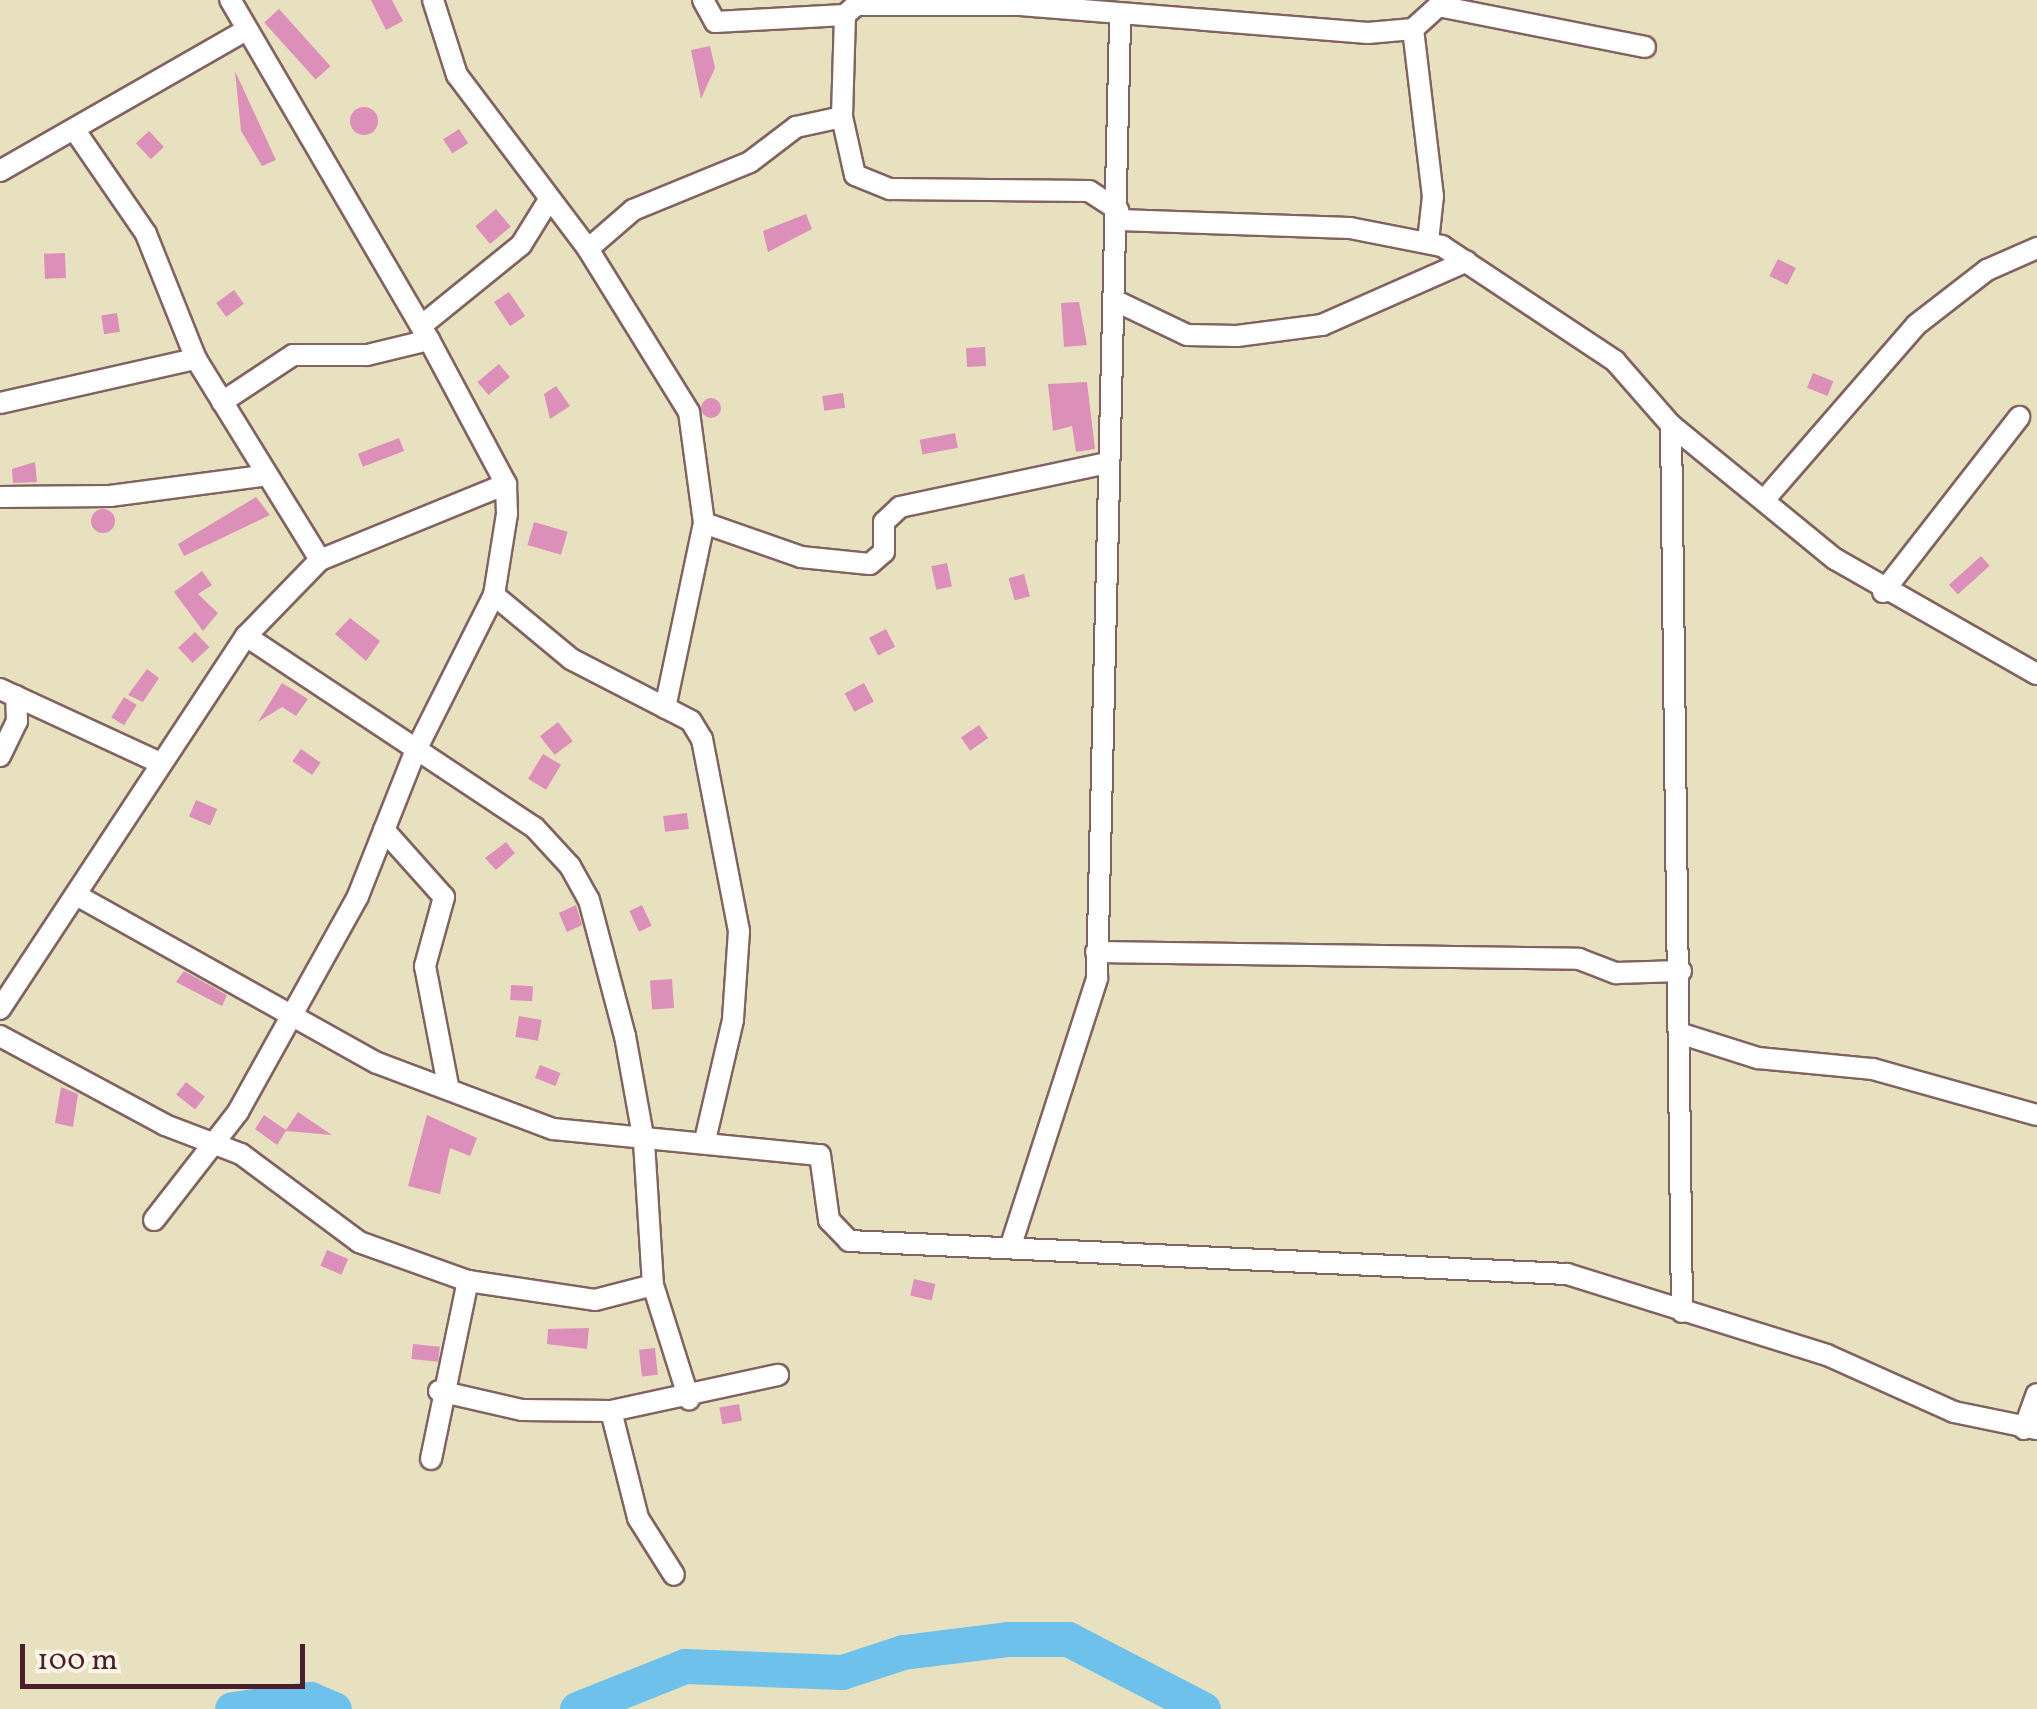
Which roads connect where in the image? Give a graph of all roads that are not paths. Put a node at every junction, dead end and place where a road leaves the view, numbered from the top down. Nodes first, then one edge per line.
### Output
1 (230, 0) edge
2 (432, 0) edge
3 (702, 0) edge
4 (1442, 3) edge
5 (852, 7) edge
6 (1120, 20) junction
7 (1413, 29) junction
8 (246, 30) junction
9 (1645, 48) dead end
10 (842, 117) junction
11 (76, 132) junction
12 (0, 171) edge
13 (547, 202) junction
14 (1119, 215) junction
15 (1428, 242) junction
16 (2037, 248) edge
17 (588, 249) junction
18 (1466, 261) junction
19 (1118, 302) junction
20 (425, 333) junction
21 (196, 359) junction
22 (222, 402) junction
23 (0, 404) edge
24 (2019, 418) dead end
25 (1671, 425) junction
26 (1107, 462) junction
27 (261, 476) junction
28 (506, 484) junction
29 (0, 498) edge
30 (1765, 499) junction
31 (704, 522) junction
32 (320, 560) junction
33 (1883, 592) junction
34 (494, 595) junction
35 (246, 636) junction
36 (2037, 674) edge
37 (8, 693) edge
38 (41, 706) junction
39 (665, 708) junction
40 (17, 720) junction
41 (415, 752) junction
42 (0, 756) edge
43 (156, 761) junction
44 (384, 830) junction
45 (78, 896) junction
46 (1096, 952) junction
47 (1681, 970) junction
48 (0, 1009) edge
49 (292, 1021) junction
50 (1679, 1032) junction
51 (0, 1036) edge
52 (448, 1085) junction
53 (2037, 1115) edge
54 (706, 1140) junction
55 (644, 1142) junction
56 (211, 1147) junction
57 (154, 1220) dead end
58 (1011, 1245) junction
59 (468, 1281) junction
60 (652, 1285) junction
61 (1682, 1312) junction
62 (778, 1375) dead end
63 (438, 1391) junction
64 (2037, 1394) edge
65 (689, 1399) junction
66 (611, 1411) junction
67 (2030, 1429) edge
68 (430, 1458) dead end
69 (674, 1575) dead end

1 - 8 street
2 - 13 street
3 - 5 street
4 - 7 street
4 - 9 street
5 - 6 street
5 - 10 street
6 - 7 street
6 - 14 street
7 - 15 street
8 - 11 street
8 - 20 street
10 - 14 street
10 - 17 street
11 - 12 street
11 - 21 street
13 - 17 street
13 - 20 street
14 - 15 street
14 - 19 street
15 - 18 street
16 - 30 street
17 - 31 street
18 - 19 street
18 - 25 street
19 - 26 street
20 - 22 street
20 - 28 street
21 - 22 street
21 - 23 street
22 - 27 street
24 - 33 street
25 - 30 street
25 - 47 street
26 - 31 street
26 - 46 street
27 - 29 street
27 - 32 street
28 - 32 street
28 - 34 street
30 - 33 street
31 - 39 street
32 - 35 street
33 - 36 street
34 - 39 street
34 - 41 street
35 - 41 street
35 - 43 street
37 - 38 street
37 - 40 street
38 - 40 street
38 - 43 street
39 - 54 street
40 - 42 street
41 - 44 street
41 - 55 street
43 - 45 street
44 - 49 street
44 - 52 street
45 - 48 street
45 - 49 street
46 - 47 street
46 - 58 street
47 - 50 street
49 - 52 street
49 - 56 street
50 - 53 street
50 - 61 street
51 - 56 street
52 - 55 street
54 - 55 street
54 - 58 street
55 - 60 street
56 - 57 street
56 - 59 street
58 - 61 street
59 - 60 street
59 - 63 street
60 - 65 street
61 - 67 street
62 - 65 street
63 - 66 street
63 - 68 street
64 - 67 street
65 - 66 street
66 - 69 street

